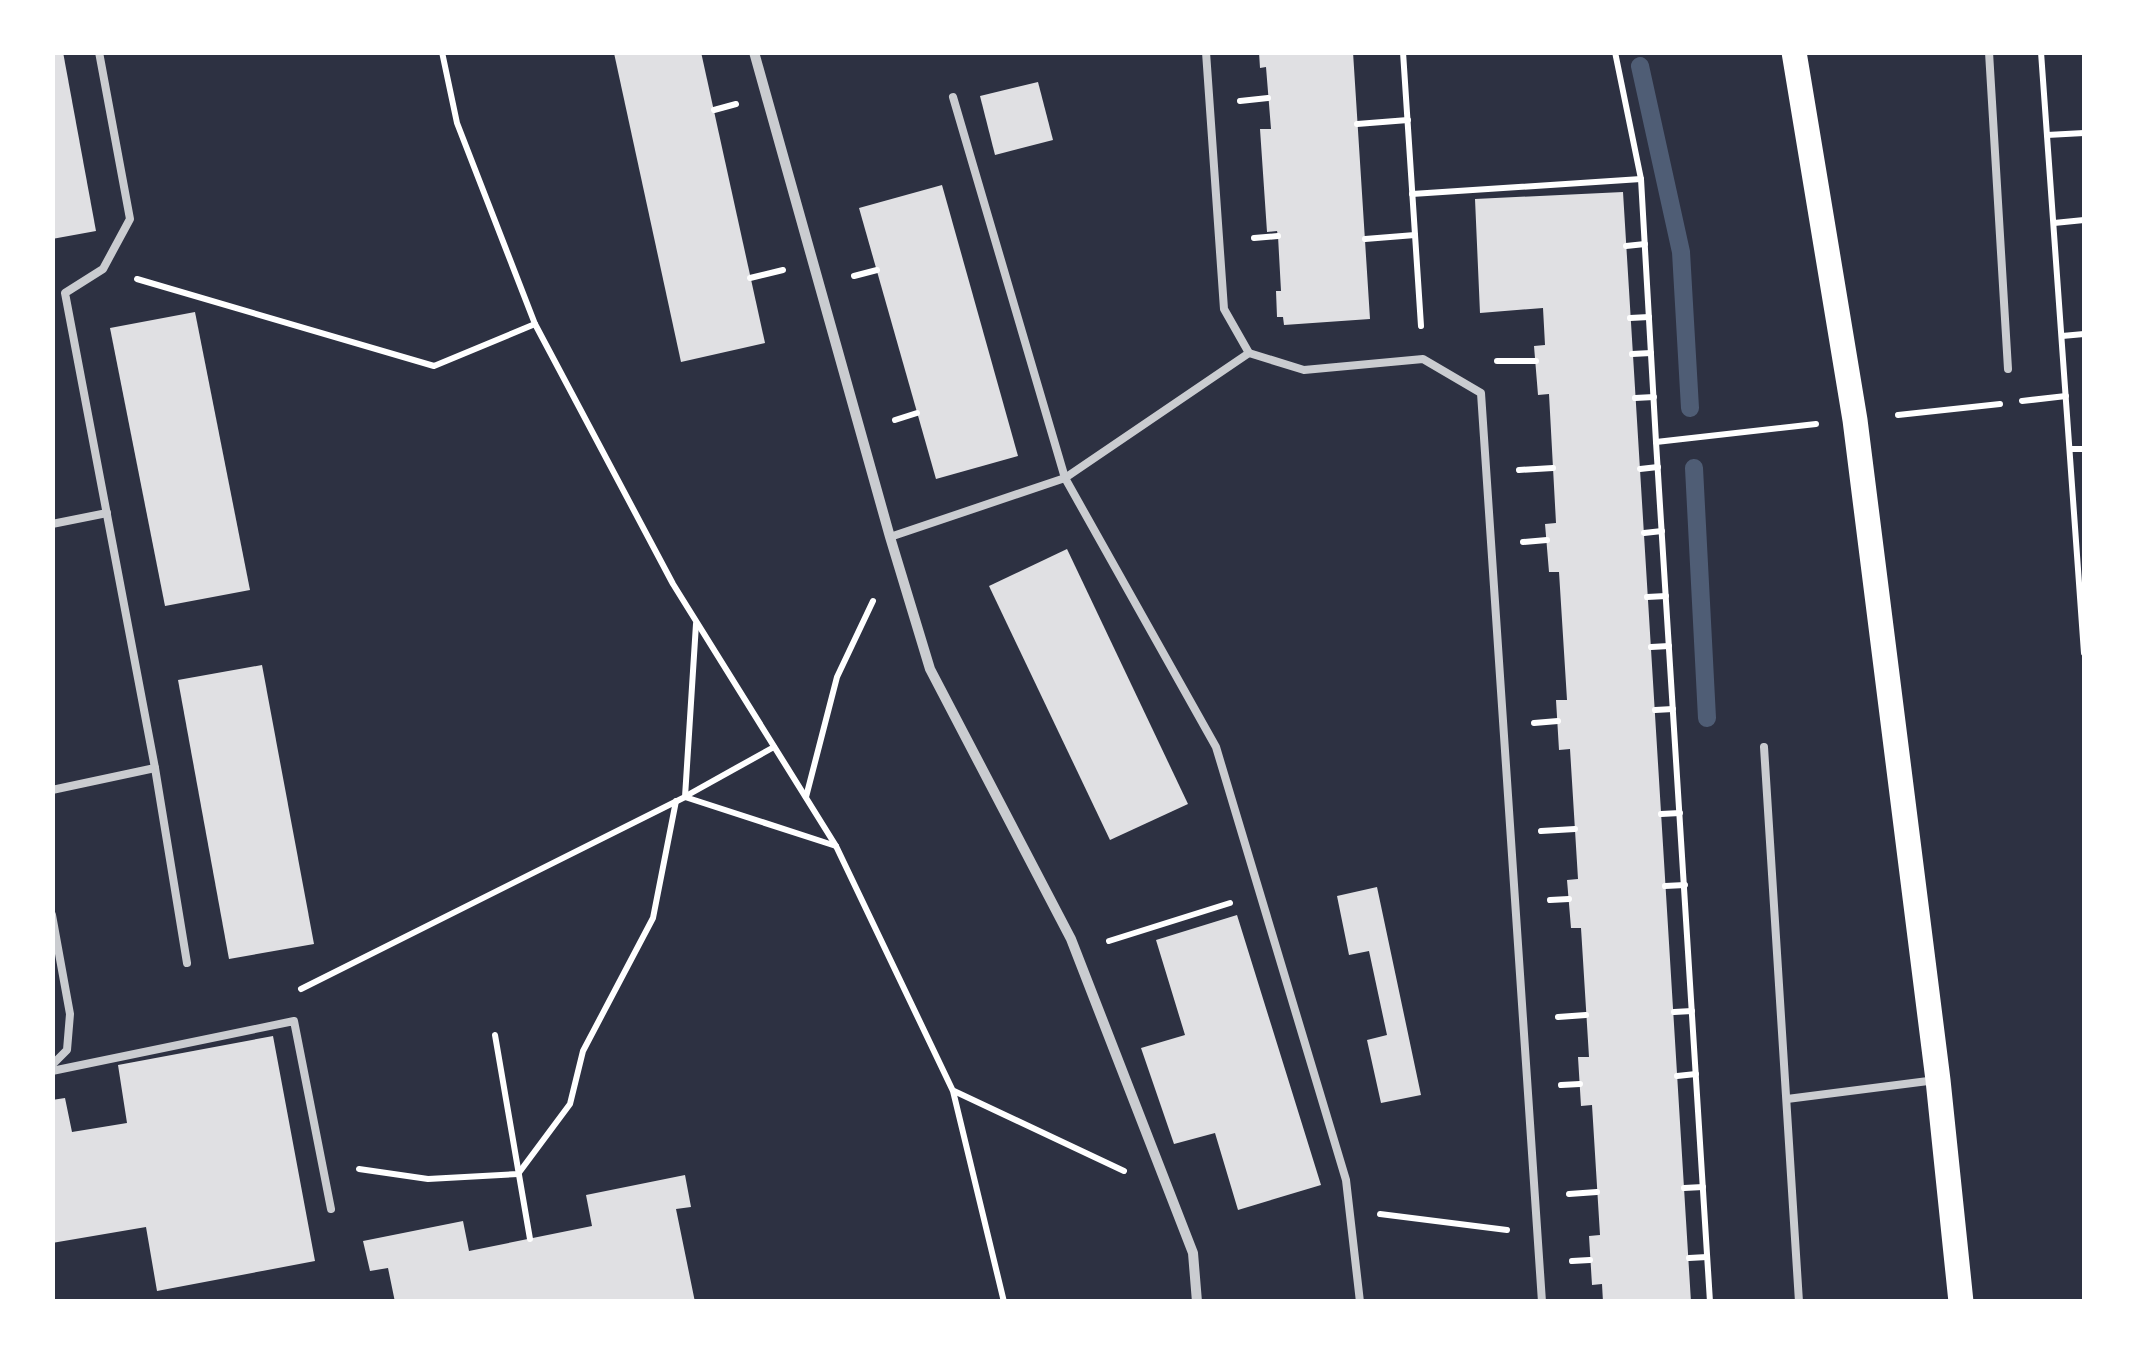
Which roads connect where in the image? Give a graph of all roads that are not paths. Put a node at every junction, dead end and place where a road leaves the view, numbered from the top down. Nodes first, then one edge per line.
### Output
1 (99, 52) edge
2 (754, 52) edge
3 (1206, 52) edge
4 (1794, 52) edge
5 (1989, 52) edge
6 (953, 97) dead end
7 (52, 286) edge
8 (65, 293) junction
9 (1249, 354) junction
10 (2008, 369) dead end
11 (1064, 478) junction
12 (107, 513) junction
13 (52, 524) edge
14 (890, 538) junction
15 (1764, 747) dead end
16 (156, 768) junction
17 (52, 790) edge
18 (52, 915) edge
19 (188, 963) dead end
20 (52, 1068) edge
21 (1938, 1080) junction
22 (1786, 1098) junction
23 (330, 1208) dead end
24 (1196, 1302) edge
25 (1360, 1302) edge
26 (1542, 1302) edge
27 (1799, 1302) edge
28 (1961, 1302) edge

1 - 8 lane
2 - 14 street
3 - 9 lane
4 - 21 main road
5 - 10 lane
6 - 11 lane
7 - 8 lane
8 - 12 lane
9 - 11 lane
9 - 26 lane
11 - 14 lane
11 - 25 lane
12 - 13 lane
12 - 16 lane
14 - 24 street
15 - 22 lane
16 - 17 lane
16 - 19 lane
18 - 20 lane
20 - 23 lane
21 - 22 lane
21 - 28 main road
22 - 27 lane

